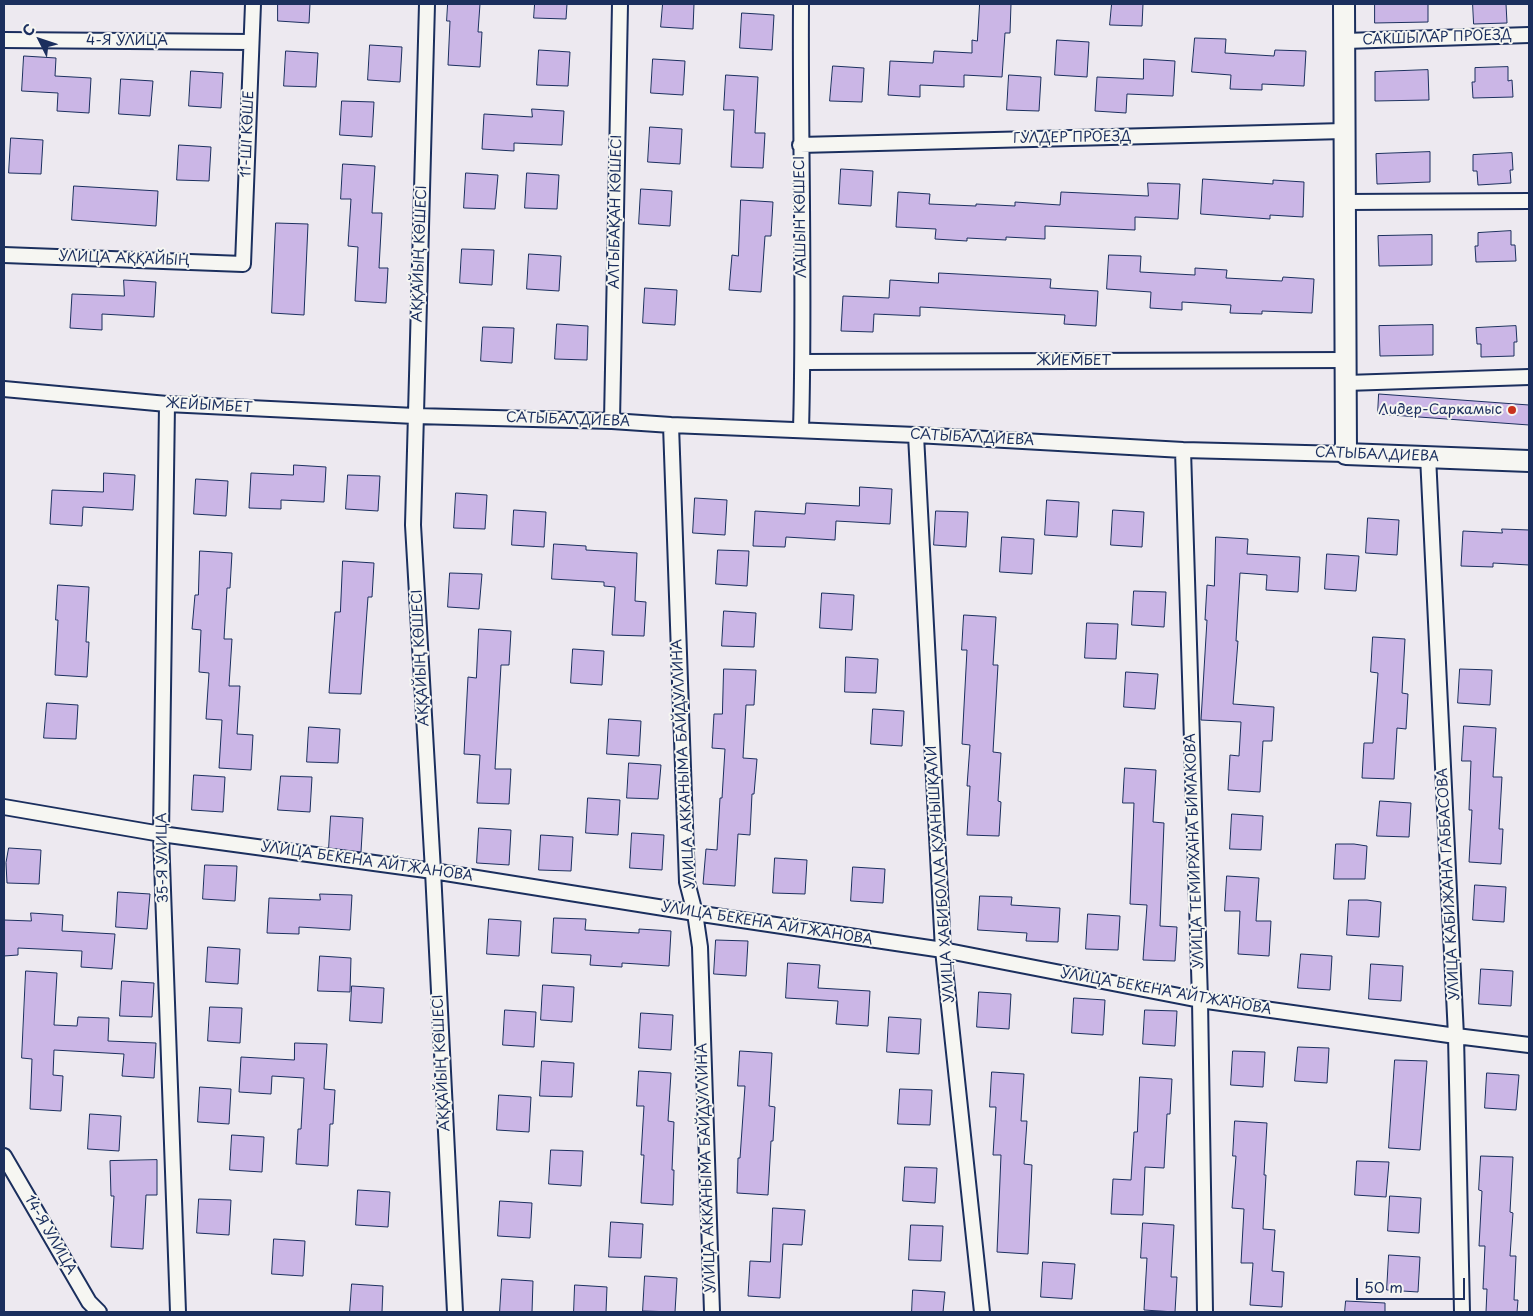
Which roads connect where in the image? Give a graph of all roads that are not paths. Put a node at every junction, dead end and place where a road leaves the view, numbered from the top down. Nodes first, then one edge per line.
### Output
1 (253, 4) edge
2 (427, 4) edge
3 (620, 4) edge
4 (801, 4) edge
5 (1344, 4) edge
6 (1529, 35) edge
7 (4, 40) edge
8 (1345, 41) junction
9 (251, 42) junction
10 (1344, 131) junction
11 (800, 145) junction
12 (1529, 201) edge
13 (1346, 202) junction
14 (4, 255) edge
15 (243, 264) joint
16 (1346, 360) junction
17 (802, 362) junction
18 (1529, 377) edge
19 (1346, 383) junction
20 (4, 389) edge
21 (167, 404) junction
22 (415, 416) junction
23 (612, 421) junction
24 (671, 425) junction
25 (801, 430) junction
26 (916, 435) junction
27 (1183, 450) junction
28 (1346, 454) junction
29 (1428, 456) junction
30 (1529, 461) edge
31 (4, 807) edge
32 (161, 834) junction
33 (433, 871) junction
34 (695, 913) junction
35 (943, 950) junction
36 (1200, 1000) junction
37 (1456, 1036) junction
38 (1529, 1045) edge
39 (4, 1156) edge
40 (99, 1312) edge
41 (178, 1312) edge
42 (454, 1312) edge
43 (712, 1312) edge
44 (982, 1312) edge
45 (1205, 1312) edge
46 (1462, 1312) edge

1 - 9 street, 11-ШІ КӨШЕ
2 - 22 street, АҚҚАЙЫҢ КӨШЕСІ
3 - 23 street, АЛТЫБАҚАН КӨШЕСІ
4 - 11 street, ЛАШЫН КӨШЕСІ
5 - 8 street
6 - 8 street, САКШЫЛАР ПРОЕЗД
7 - 9 street, 4-Я УЛИЦА
8 - 10 street
9 - 15 street, 11-ШІ КӨШЕ
10 - 11 street, ГУЛДЕР ПРОЕЗД
10 - 13 street
11 - 17 street, ЛАШЫН КӨШЕСІ
12 - 13 street
13 - 16 street
14 - 15 street, УЛИЦА АҚҚАЙЫҢ
16 - 17 street, ЖИЕМБЕТ
16 - 19 street
17 - 25 street, ЛАШЫН КӨШЕСІ
18 - 19 street
19 - 28 street
20 - 21 street, ЖЕЙЫМБЕТ
21 - 22 street, ЖЕЙЫМБЕТ
21 - 32 street, 35-Я УЛИЦА
22 - 23 street, САТЫБАЛДИЕВА
22 - 33 street, АҚҚАЙЫҢ КӨШЕСІ
23 - 24 street, САТЫБАЛДИЕВА
24 - 25 street, САТЫБАЛДИЕВА
24 - 34 street, УЛИЦА АККАНЫМА БАЙДУЛЛИНА
25 - 26 street, САТЫБАЛДИЕВА
26 - 27 street, САТЫБАЛДИЕВА
26 - 35 street, УЛИЦА ХАБИБОЛЛА ҚУАНЫШҚАЛИ
27 - 28 street, САТЫБАЛДИЕВА
27 - 36 street, УЛИЦА ТЕМИРХАНА БИМАКОВА
28 - 29 street, САТЫБАЛДИЕВА
29 - 30 street, САТЫБАЛДИЕВА
29 - 37 street, УЛИЦА КАБИЖАНА ГАББАСОВА
31 - 32 street, УЛИЦА БЕКЕНА АЙТЖАНОВА
32 - 33 street, УЛИЦА БЕКЕНА АЙТЖАНОВА
32 - 41 street, 35-Я УЛИЦА
33 - 34 street, УЛИЦА БЕКЕНА АЙТЖАНОВА
33 - 42 street, АҚҚАЙЫҢ КӨШЕСІ
34 - 35 street, УЛИЦА БЕКЕНА АЙТЖАНОВА
34 - 43 street, УЛИЦА АККАНЫМА БАЙДУЛЛИНА
35 - 36 street, УЛИЦА БЕКЕНА АЙТЖАНОВА
35 - 44 street, УЛИЦА ХАБИБОЛЛА ҚУАНЫШҚАЛИ
36 - 37 street, УЛИЦА БЕКЕНА АЙТЖАНОВА
36 - 45 street, УЛИЦА ТЕМИРХАНА БИМАКОВА
37 - 38 street, УЛИЦА БЕКЕНА АЙТЖАНОВА
37 - 46 street, УЛИЦА КАБИЖАНА ГАББАСОВА
39 - 40 street, 14-Я УЛИЦА

